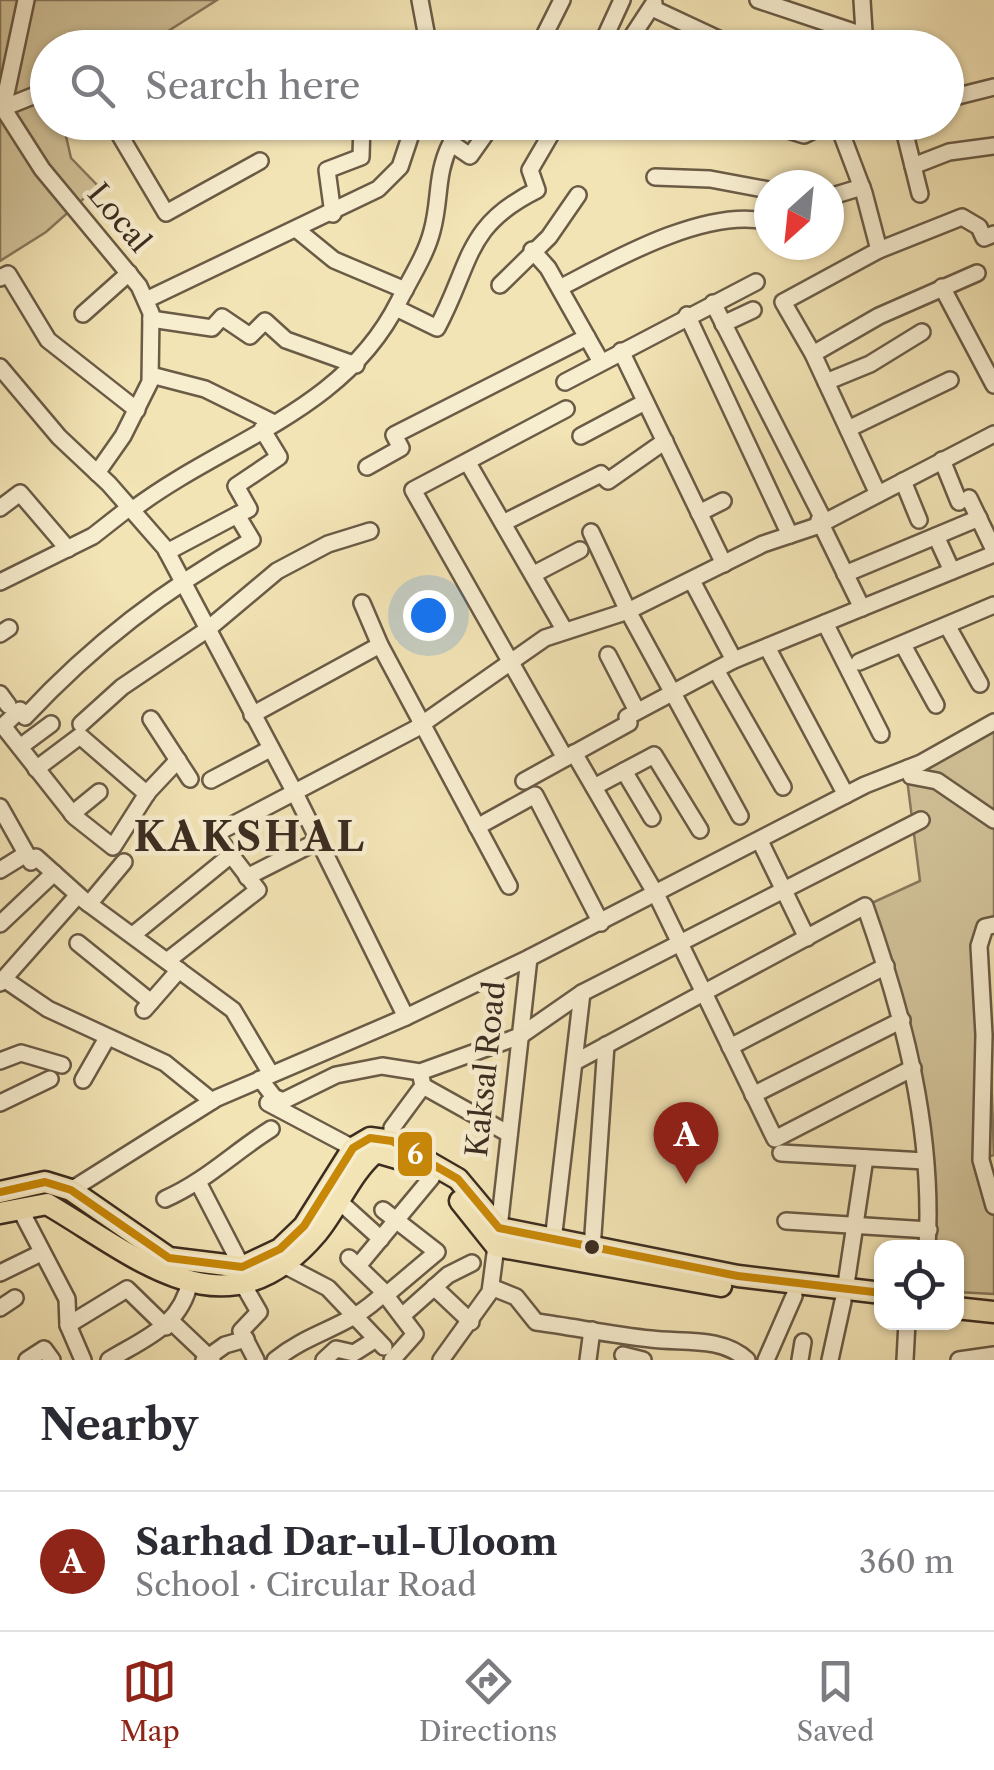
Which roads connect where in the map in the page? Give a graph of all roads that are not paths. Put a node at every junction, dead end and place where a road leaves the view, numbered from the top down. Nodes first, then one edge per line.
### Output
1 (26, 0) edge
2 (420, 0) edge
3 (562, 0) edge
4 (622, 0) edge
5 (758, 0) edge
6 (862, 0) edge
7 (654, 4) edge
8 (426, 30) edge
9 (547, 30) edge
10 (608, 30) edge
11 (637, 30) edge
12 (703, 30) edge
13 (835, 30) edge
14 (865, 30) edge
15 (994, 86) edge
16 (30, 93) edge
17 (964, 94) edge
18 (3, 97) edge
19 (123, 140) edge
20 (362, 140) edge
21 (410, 140) edge
22 (481, 140) edge
23 (548, 140) edge
24 (842, 140) edge
25 (906, 140) edge
26 (994, 146) edge
27 (260, 162) dead end
28 (913, 166) junction
29 (655, 177) dead end
30 (754, 187) edge
31 (862, 187) junction
32 (844, 193) edge
33 (920, 194) dead end
34 (578, 195) dead end
35 (333, 214) junction
36 (754, 218) edge
37 (296, 229) junction
38 (994, 234) edge
39 (532, 250) junction
40 (878, 250) junction
41 (129, 273) junction
42 (978, 273) dead end
43 (0, 278) edge
44 (756, 282) dead end
45 (500, 285) dead end
46 (942, 287) junction
47 (560, 288) junction
48 (405, 290) junction
49 (146, 300) junction
50 (713, 303) junction
51 (396, 308) junction
52 (753, 310) dead end
53 (84, 314) dead end
54 (687, 315) junction
55 (152, 319) junction
56 (724, 324) junction
57 (922, 332) dead end
58 (587, 337) junction
59 (621, 351) junction
60 (813, 354) junction
61 (601, 362) junction
62 (356, 365) junction
63 (0, 367) edge
64 (151, 375) junction
65 (950, 380) dead end
66 (565, 382) dead end
67 (826, 382) junction
68 (994, 385) edge
69 (7, 390) edge
70 (645, 402) junction
71 (566, 409) dead end
72 (137, 410) junction
73 (268, 426) junction
74 (848, 429) junction
75 (994, 434) edge
76 (580, 436) dead end
77 (664, 442) junction
78 (942, 460) junction
79 (468, 463) junction
80 (367, 467) dead end
81 (97, 472) junction
82 (903, 481) junction
83 (878, 494) junction
84 (724, 502) dead end
85 (0, 508) edge
86 (131, 509) junction
87 (699, 513) junction
88 (237, 516) junction
89 (979, 518) junction
90 (920, 520) dead end
91 (503, 523) junction
92 (819, 525) junction
93 (370, 531) dead end
94 (591, 532) dead end
95 (790, 535) junction
96 (936, 536) junction
97 (68, 550) junction
98 (580, 550) dead end
99 (167, 552) junction
100 (994, 552) edge
101 (724, 564) junction
102 (952, 571) junction
103 (534, 574) junction
104 (845, 574) junction
105 (182, 580) junction
106 (692, 580) junction
107 (0, 582) edge
108 (362, 603) dead end
109 (994, 605) edge
110 (862, 608) junction
111 (628, 611) junction
112 (825, 623) junction
113 (948, 627) junction
114 (208, 629) junction
115 (565, 631) junction
116 (904, 644) junction
117 (380, 646) junction
118 (766, 647) junction
119 (608, 654) dead end
120 (734, 660) junction
121 (512, 661) junction
122 (858, 662) dead end
123 (716, 670) junction
124 (980, 684) dead end
125 (672, 693) junction
126 (936, 705) dead end
127 (637, 711) junction
128 (252, 714) junction
129 (151, 719) dead end
130 (423, 722) junction
131 (994, 722) edge
132 (51, 724) dead end
133 (81, 724) dead end
134 (881, 734) dead end
135 (20, 747) junction
136 (270, 749) junction
137 (570, 756) junction
138 (178, 760) junction
139 (908, 768) junction
140 (36, 769) junction
141 (624, 771) junction
142 (190, 779) dead end
143 (211, 780) dead end
144 (524, 781) dead end
145 (594, 787) junction
146 (784, 787) dead end
147 (294, 791) junction
148 (100, 792) dead end
149 (147, 794) junction
150 (846, 795) junction
151 (1, 809) edge
152 (72, 814) junction
153 (740, 816) dead end
154 (652, 818) dead end
155 (921, 820) dead end
156 (994, 820) edge
157 (478, 827) junction
158 (700, 830) dead end
159 (318, 841) junction
160 (760, 841) junction
161 (26, 854) junction
162 (231, 854) junction
163 (124, 862) dead end
164 (0, 870) edge
165 (54, 873) junction
166 (247, 877) junction
167 (509, 886) dead end
168 (784, 890) junction
169 (657, 896) junction
170 (84, 899) junction
171 (601, 923) junction
172 (0, 924) edge
173 (994, 925) edge
174 (134, 934) junction
175 (807, 938) junction
176 (680, 941) junction
177 (78, 943) dead end
178 (529, 958) junction
179 (173, 966) junction
180 (886, 966) junction
181 (2, 981) edge
182 (705, 990) junction
183 (582, 993) junction
184 (406, 1017) junction
185 (902, 1020) junction
186 (520, 1036) junction
187 (107, 1038) junction
188 (606, 1045) junction
189 (730, 1047) junction
190 (0, 1062) edge
191 (575, 1062) junction
192 (62, 1065) dead end
193 (913, 1068) junction
194 (50, 1079) dead end
195 (260, 1079) junction
196 (422, 1079) junction
197 (83, 1080) dead end
198 (754, 1095) junction
199 (212, 1101) junction
200 (0, 1103) edge
201 (271, 1129) dead end
202 (510, 1134) junction
203 (353, 1148) junction
204 (391, 1148) junction
205 (781, 1153) dead end
206 (866, 1158) junction
207 (926, 1161) junction
208 (989, 1167) edge
209 (432, 1177) junction
210 (200, 1184) junction
211 (71, 1190) junction
212 (0, 1192) edge
213 (165, 1199) dead end
214 (340, 1202) junction
215 (994, 1206) edge
216 (10, 1211) edge
217 (390, 1215) junction
218 (786, 1221) dead end
219 (856, 1226) junction
220 (928, 1230) junction
221 (498, 1237) junction
222 (381, 1239) junction
223 (928, 1240) edge
224 (552, 1241) junction
225 (592, 1248) junction
226 (41, 1253) junction
227 (472, 1262) dead end
228 (284, 1265) junction
229 (167, 1267) junction
230 (0, 1274) edge
231 (242, 1276) junction
232 (190, 1281) junction
233 (491, 1286) junction
234 (434, 1288) junction
235 (385, 1294) junction
236 (874, 1294) edge
237 (794, 1296) junction
238 (844, 1296) junction
239 (15, 1298) dead end
240 (964, 1298) edge
241 (994, 1300) edge
242 (874, 1302) edge
243 (0, 1308) edge
244 (964, 1309) edge
245 (994, 1312) edge
246 (402, 1316) junction
247 (359, 1318) junction
248 (471, 1322) junction
249 (68, 1325) junction
250 (164, 1327) junction
251 (592, 1330) junction
252 (907, 1330) edge
253 (689, 1338) junction
254 (246, 1339) junction
255 (656, 1340) junction
256 (302, 1341) junction
257 (803, 1342) dead end
258 (164, 1348) dead end
259 (384, 1348) edge
260 (623, 1355) dead end
261 (994, 1355) edge
262 (358, 1356) edge
263 (741, 1358) edge
264 (208, 1359) edge
265 (27, 1360) edge
266 (52, 1360) edge
267 (83, 1360) edge
268 (109, 1360) edge
269 (256, 1360) edge
270 (274, 1360) edge
271 (323, 1360) edge
272 (441, 1360) edge
273 (588, 1360) edge
274 (643, 1360) edge
275 (653, 1360) edge
276 (695, 1360) edge
277 (766, 1360) edge
278 (800, 1360) edge
279 (830, 1360) edge
280 (905, 1360) edge
281 (959, 1360) edge

1 - 18 street
2 - 8 street
3 - 9 street
4 - 10 street
5 - 13 street
6 - 14 street
7 - 11 street
7 - 12 street
15 - 17 street
16 - 18 street
18 - 41 street, Local
19 - 27 street
20 - 35 street
21 - 35 street
22 - 48 street
23 - 51 street
24 - 31 street
25 - 28 street
26 - 28 street
28 - 33 street
29 - 30 street
31 - 32 street
31 - 40 street
34 - 39 street
35 - 37 street
36 - 47 street
37 - 48 street
37 - 49 street
38 - 40 street
39 - 45 street
39 - 47 street
40 - 60 street
41 - 49 street, Local
41 - 53 street
42 - 46 street
43 - 72 street
44 - 50 street
46 - 60 street
46 - 68 street
47 - 58 street
48 - 51 street
49 - 55 street, Local
50 - 54 street
50 - 56 street
51 - 62 street
52 - 56 street
54 - 59 street
54 - 95 street
55 - 62 street
55 - 64 street, Local
56 - 92 street
57 - 67 street
58 - 61 street
58 - 80 street
59 - 61 street
59 - 70 street
60 - 67 street
61 - 66 street
62 - 73 street
63 - 69 street
64 - 72 street, Local
64 - 73 street
65 - 74 street
67 - 74 street
69 - 81 street
70 - 76 street
70 - 77 street
71 - 79 street
72 - 81 street, Local
73 - 86 street
73 - 88 street
74 - 83 street
75 - 78 street
77 - 87 street
77 - 91 street
78 - 82 street
78 - 89 street
79 - 91 street
79 - 121 street
81 - 86 street
82 - 83 street
82 - 90 street
83 - 92 street
84 - 87 street
85 - 97 street
86 - 97 street
86 - 99 street
87 - 101 street
88 - 99 street
88 - 105 street
89 - 96 street
89 - 100 street
91 - 103 street
92 - 95 street
92 - 104 street
93 - 114 street
94 - 111 street
95 - 101 street
96 - 102 street
96 - 104 street
97 - 107 street
98 - 103 street
99 - 105 street
100 - 102 street
101 - 106 street
102 - 110 street
103 - 115 street
104 - 110 street
105 - 114 street
105 - 135 street
106 - 111 street
106 - 120 street
108 - 117 street
109 - 113 street
110 - 112 street
111 - 115 street
111 - 125 street
112 - 118 street
112 - 134 street
113 - 116 street
113 - 124 street
114 - 128 street
114 - 133 street
115 - 121 street
116 - 122 street
116 - 126 street
117 - 128 street
117 - 130 street
118 - 120 street
118 - 150 street
119 - 127 street
120 - 123 street
121 - 130 street
121 - 137 street
123 - 125 street
123 - 146 street
125 - 127 street
125 - 153 street
127 - 137 street
128 - 136 street
129 - 138 street
130 - 147 street
130 - 157 street
131 - 139 street
132 - 135 street
135 - 140 street
136 - 143 street
136 - 147 street
137 - 144 street
137 - 145 street
138 - 142 street
138 - 149 street
139 - 150 street
139 - 156 street
140 - 149 street
140 - 152 street
141 - 145 street
141 - 154 street
141 - 158 street
145 - 169 street
147 - 159 street
147 - 162 street
148 - 152 street
149 - 152 street
150 - 160 street
151 - 161 street
155 - 168 street
157 - 167 street
157 - 171 street
159 - 166 street
159 - 184 street
160 - 168 street
160 - 169 street
161 - 164 street
161 - 165 street
162 - 166 street
162 - 174 street
163 - 170 street
165 - 170 street
165 - 172 street
166 - 179 street
168 - 175 street
168 - 176 street
169 - 171 street
169 - 176 street
170 - 174 street
170 - 181 street
171 - 178 street
173 - 208 street
174 - 179 street
175 - 180 street
175 - 182 street
176 - 182 street
176 - 183 street
177 - 179 street
178 - 184 street
178 - 186 street, Kaksal Road
179 - 195 street
180 - 185 street
180 - 189 street
181 - 187 street
182 - 188 street
182 - 189 street
183 - 186 street
183 - 191 street
184 - 195 street
185 - 193 street
185 - 198 street
186 - 196 street
186 - 202 street, Kaksal Road
187 - 197 street
187 - 199 street
188 - 191 street
188 - 225 street
189 - 198 street
190 - 192 street
191 - 224 street
193 - 198 street
193 - 207 street
194 - 200 street
195 - 196 street
195 - 199 street
195 - 203 street
196 - 202 street
196 - 204 street
199 - 211 street
201 - 210 street
202 - 221 street, Kaksal Road
203 - 204 main road
203 - 231 main road
204 - 209 main road
204 - 214 main road
204 - 221 main road
205 - 206 street
206 - 207 street
206 - 219 street
207 - 220 street
208 - 215 street
209 - 217 street
209 - 221 main road
210 - 213 street
210 - 231 street
211 - 212 main road
211 - 229 main road
214 - 222 street
214 - 228 main road
216 - 226 street
216 - 229 main road
217 - 222 street
217 - 235 street
218 - 219 street
219 - 220 street
219 - 238 street
220 - 223 street
221 - 224 main road
221 - 233 street, Kaksal Road
221 - 237 main road
222 - 235 street
224 - 225 main road
225 - 238 main road
226 - 230 street
226 - 249 street
227 - 234 street
228 - 231 main road
228 - 247 street
229 - 231 main road
229 - 232 main road
231 - 232 main road
231 - 254 street
232 - 250 street
233 - 248 street
233 - 251 street
234 - 246 street
234 - 248 street
235 - 246 street
235 - 247 street
236 - 238 main road
237 - 238 main road
237 - 277 street
238 - 242 main road
238 - 279 street
239 - 243 street
240 - 241 main road
244 - 245 main road
246 - 259 street
247 - 256 street
247 - 259 street
248 - 272 street
249 - 250 street
249 - 267 street
250 - 258 street
250 - 264 street
250 - 268 street
251 - 255 street
251 - 273 street
252 - 280 street
253 - 255 street
253 - 263 street
253 - 276 street
254 - 264 street
254 - 269 street
255 - 275 street
256 - 270 street
256 - 271 street
257 - 278 street
259 - 262 street
260 - 274 street
261 - 281 street
262 - 271 street
265 - 266 street

